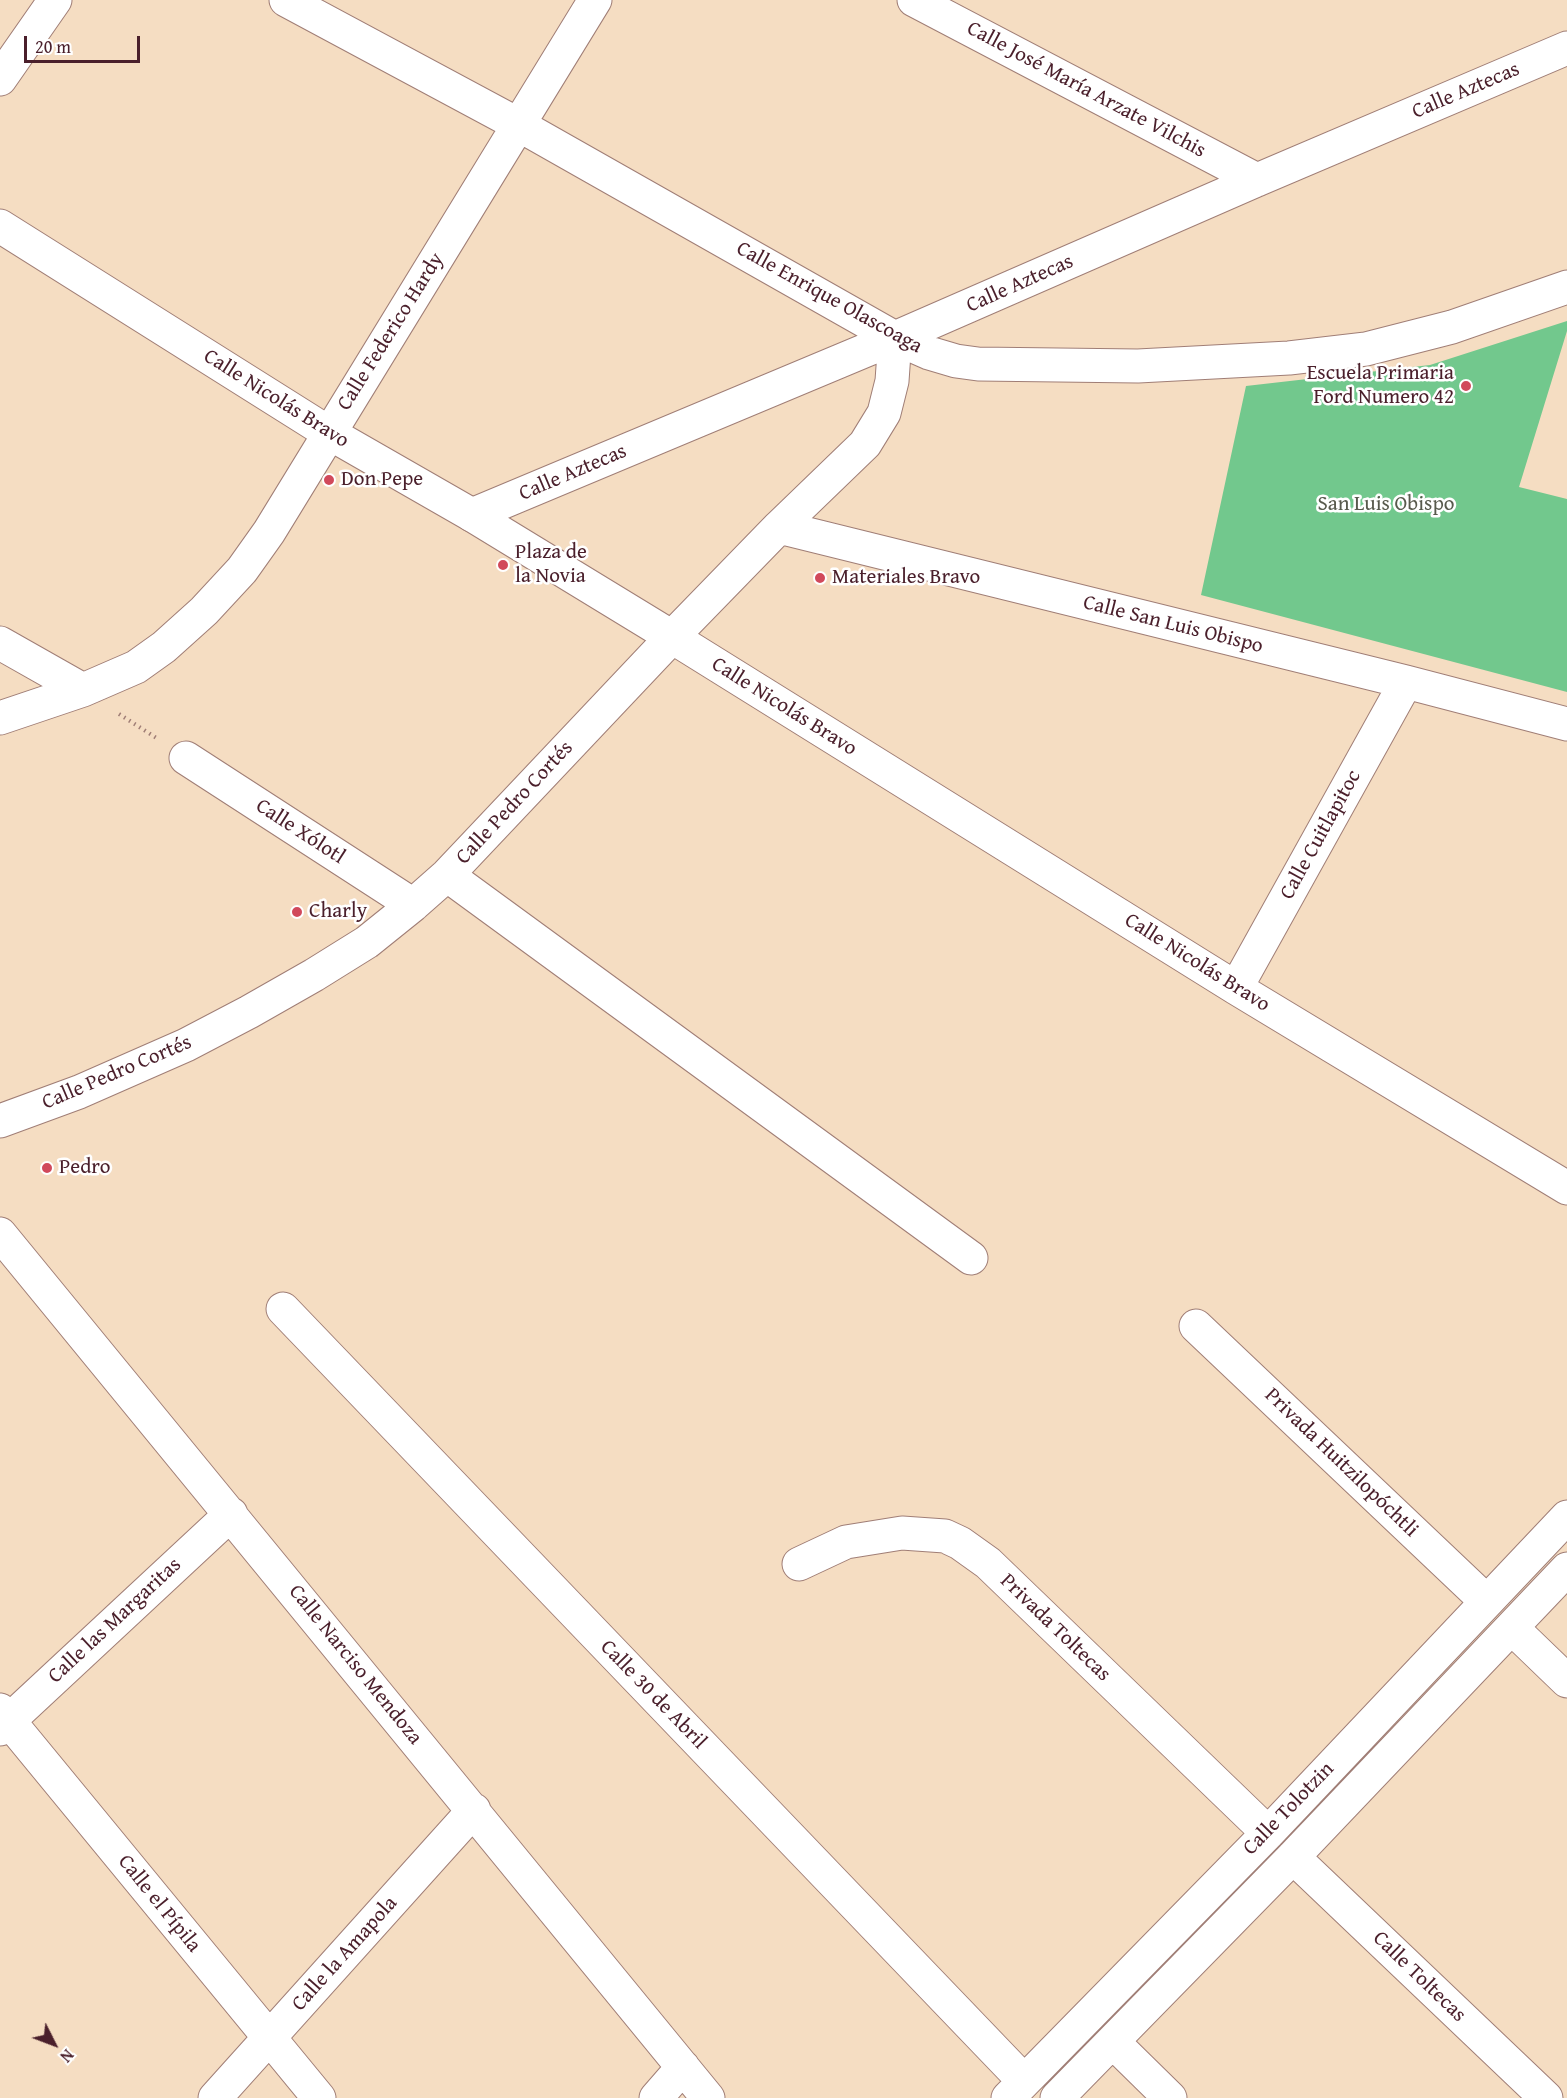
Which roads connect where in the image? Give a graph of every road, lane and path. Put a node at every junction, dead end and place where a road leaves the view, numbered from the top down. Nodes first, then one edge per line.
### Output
1 (55, 0) edge
2 (286, 0) edge
3 (595, 0) edge
4 (914, 0) edge
5 (1567, 48) edge
6 (0, 79) edge
7 (519, 124) junction
8 (1257, 180) junction
9 (0, 226) edge
10 (1567, 287) edge
11 (896, 338) junction
12 (329, 433) junction
13 (472, 515) junction
14 (779, 528) junction
15 (672, 637) junction
16 (0, 643) edge
17 (1406, 682) junction
18 (83, 690) junction
19 (0, 718) edge
20 (1567, 724) edge
21 (186, 758) joint
22 (447, 875) junction
23 (413, 905) junction
24 (1236, 988) junction
25 (0, 1121) edge
26 (1567, 1188) edge
27 (0, 1234) edge
28 (971, 1258) dead end
29 (283, 1309) dead end
30 (1196, 1326) dead end
31 (231, 1514) junction
32 (1567, 1517) edge
33 (799, 1564) dead end
34 (1567, 1569) edge
35 (1486, 1601) junction
36 (1512, 1628) junction
37 (1567, 1681) edge
38 (3, 1720) edge
39 (474, 1810) junction
40 (1268, 1833) junction
41 (1293, 1857) junction
42 (269, 2039) junction
43 (1113, 2042) junction
44 (682, 2067) junction
45 (1016, 2090) edge
46 (215, 2098) edge
47 (319, 2098) edge
48 (656, 2098) edge
49 (708, 2098) edge
50 (1057, 2098) edge
51 (1170, 2098) edge
52 (1546, 2098) edge

1 - 6 street
2 - 7 street, Calle Enrique Olascoaga
3 - 7 street, Calle Federico Hardy
4 - 8 street, Calle José María Arzate Vilchis
5 - 8 street, Calle Aztecas
7 - 11 street, Calle Enrique Olascoaga
7 - 12 street, Calle Federico Hardy
8 - 11 street, Calle Aztecas
9 - 12 street, Calle Nicolás Bravo
10 - 11 street, Calle Enrique Olascoaga
11 - 13 street, Calle Aztecas
11 - 14 street, Calle Pedro Cortés
12 - 13 street, Calle Nicolás Bravo
12 - 18 street, Calle Federico Hardy
13 - 15 street, Calle Nicolás Bravo
14 - 15 street, Calle Pedro Cortés
14 - 17 street, Calle San Luis Obispo
15 - 22 street, Calle Pedro Cortés
15 - 24 street, Calle Nicolás Bravo
16 - 18 street
17 - 20 street, Calle San Luis Obispo
17 - 24 street, Calle Cuitlapitoc
18 - 19 street, Calle Federico Hardy
18 - 21 path
21 - 23 street, Calle Xólotl
22 - 23 street, Calle Pedro Cortés
22 - 28 street
23 - 25 street, Calle Pedro Cortés
24 - 26 street, Calle Nicolás Bravo
27 - 31 street, Calle Narciso Mendoza
29 - 45 street, Calle 30 de Abril
30 - 35 street, Privada Huitzilopóchtli
31 - 38 street, Calle las Margaritas
31 - 39 street, Calle Narciso Mendoza
32 - 35 street, Calle Tolotzin
33 - 40 street, Privada Toltecas
34 - 36 street, Calle Tolotzin
35 - 40 street, Calle Tolotzin
36 - 37 street
36 - 41 street, Calle Tolotzin
38 - 42 street, Calle el Pípila
39 - 42 street, Calle la Amapola
39 - 44 street, Calle Narciso Mendoza
40 - 45 street, Calle Tolotzin
41 - 43 street, Calle Tolotzin
41 - 52 street, Calle Toltecas
42 - 46 street, Calle la Amapola
42 - 47 street, Calle el Pípila
43 - 50 street, Calle Tolotzin
43 - 51 street
44 - 48 street
44 - 49 street, Calle Narciso Mendoza

